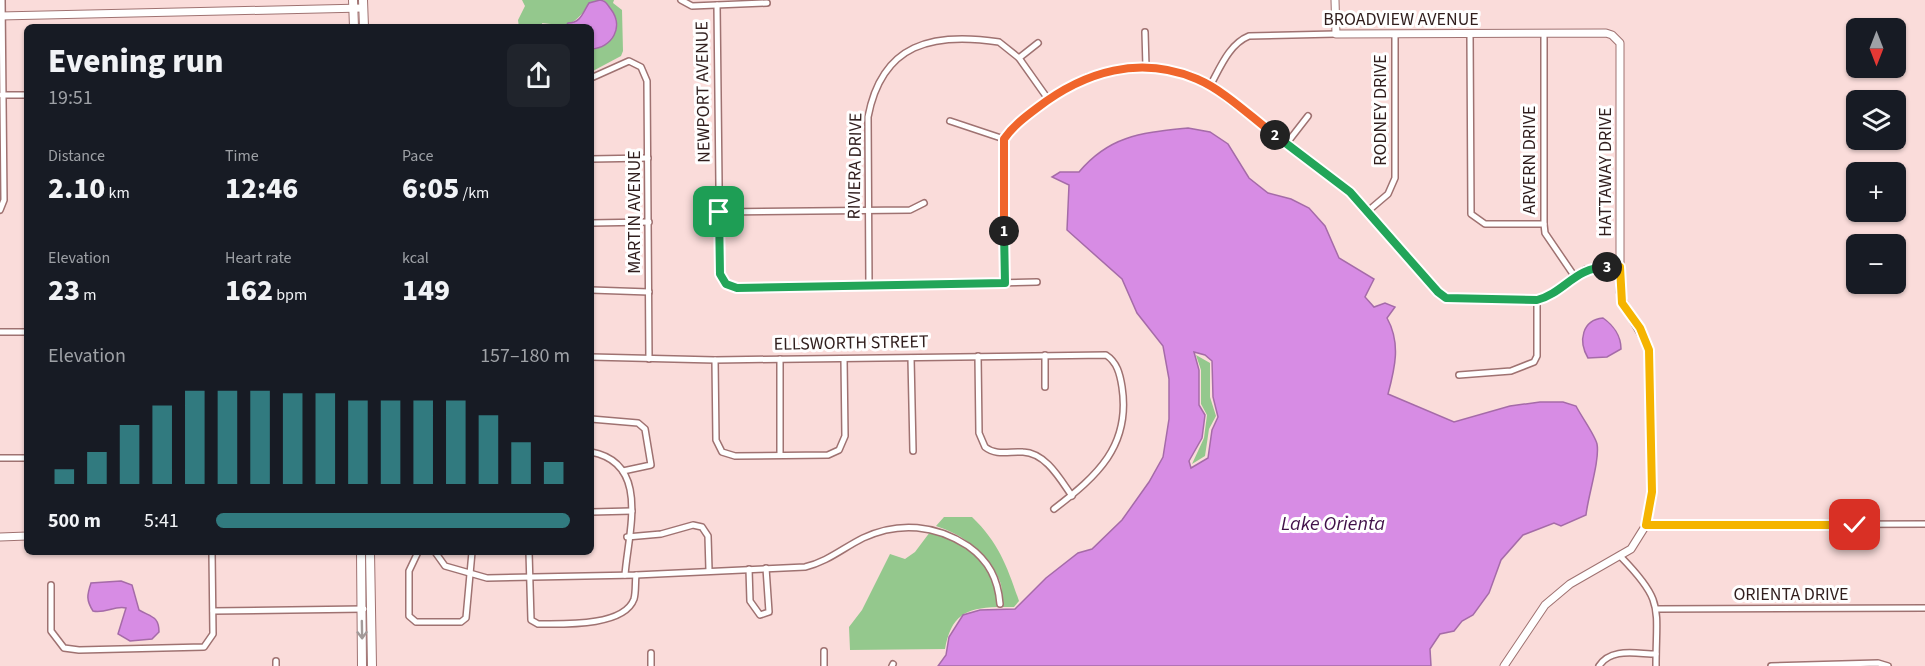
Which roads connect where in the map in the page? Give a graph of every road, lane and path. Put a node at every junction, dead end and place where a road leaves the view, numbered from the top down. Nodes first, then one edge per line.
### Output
1 (2, 0) edge
2 (1335, 0) edge
3 (682, 1) edge
4 (767, 3) dead end
5 (353, 4) edge
6 (363, 4) edge
7 (717, 5) junction
8 (1, 16) edge
9 (354, 24) edge
10 (364, 24) edge
11 (1145, 32) dead end
12 (1336, 34) junction
13 (1395, 34) junction
14 (1470, 34) junction
15 (1544, 34) junction
16 (1617, 38) joint
17 (1038, 43) dead end
18 (1019, 58) junction
19 (1146, 67) junction
20 (594, 76) edge
21 (1210, 86) junction
22 (2, 95) junction
23 (24, 95) edge
24 (1048, 99) junction
25 (1308, 116) dead end
26 (950, 120) dead end
27 (1004, 139) junction
28 (1287, 143) junction
29 (648, 158) junction
30 (594, 159) edge
31 (924, 203) dead end
32 (0, 210) edge
33 (870, 210) junction
34 (1368, 211) junction
35 (719, 212) junction
36 (649, 222) junction
37 (594, 223) edge
38 (1544, 224) junction
39 (1620, 267) junction
40 (1575, 277) junction
41 (1037, 282) dead end
42 (1005, 283) junction
43 (869, 286) junction
44 (594, 290) edge
45 (649, 292) junction
46 (1537, 300) junction
47 (0, 332) edge
48 (24, 332) edge
49 (1045, 355) junction
50 (978, 356) junction
51 (594, 357) edge
52 (844, 358) junction
53 (911, 358) junction
54 (649, 359) junction
55 (780, 359) junction
56 (715, 360) junction
57 (1459, 375) dead end
58 (1045, 387) dead end
59 (594, 419) edge
60 (913, 452) dead end
61 (594, 453) edge
62 (780, 456) junction
63 (0, 458) edge
64 (24, 458) edge
65 (623, 471) junction
66 (1072, 496) junction
67 (1054, 509) dead end
68 (632, 511) junction
69 (594, 512) edge
70 (1925, 524) edge
71 (1646, 525) junction
72 (24, 536) edge
73 (0, 537) edge
74 (627, 537) junction
75 (212, 555) edge
76 (361, 555) edge
77 (370, 555) edge
78 (417, 555) edge
79 (437, 555) edge
80 (472, 555) edge
81 (529, 555) edge
82 (1621, 557) junction
83 (766, 568) junction
84 (749, 569) junction
85 (709, 570) junction
86 (472, 575) junction
87 (625, 575) junction
88 (636, 575) junction
89 (530, 577) junction
90 (51, 585) dead end
91 (1000, 604) dead end
92 (1925, 608) edge
93 (362, 609) junction
94 (371, 609) junction
95 (1657, 609) junction
96 (213, 611) junction
97 (362, 649) junction
98 (372, 649) junction
99 (824, 651) dead end
100 (651, 653) dead end
101 (1656, 654) junction
102 (362, 666) edge
103 (372, 666) edge
104 (651, 666) edge
105 (824, 666) edge
106 (1504, 666) edge
107 (1599, 666) edge
108 (1656, 666) edge
109 (1771, 666) edge
110 (1888, 666) edge

1 - 8 street
2 - 12 street
3 - 7 street
4 - 7 street
5 - 6 street
5 - 8 street
5 - 9 main road
6 - 10 main road
7 - 35 street, NEWPORT AVENUE
8 - 22 street
11 - 19 street
12 - 13 street, BROADVIEW AVENUE
12 - 21 street, BROADVIEW AVENUE
13 - 14 street, BROADVIEW AVENUE
13 - 34 street, RODNEY DRIVE
14 - 15 street, BROADVIEW AVENUE
14 - 38 street
15 - 16 street, BROADVIEW AVENUE
15 - 38 street, ARVERN DRIVE
16 - 39 street, HATTAWAY DRIVE
17 - 18 street
18 - 24 street, RIVIERA DRIVE
18 - 33 street, RIVIERA DRIVE
19 - 21 street
19 - 24 street
20 - 29 street, MARTIN AVENUE
21 - 28 street
22 - 23 street
22 - 32 street
24 - 27 street
25 - 28 street
26 - 27 street
27 - 42 street
28 - 34 street
29 - 30 street
29 - 36 street, MARTIN AVENUE
31 - 33 street
33 - 35 street
33 - 43 street, RIVIERA DRIVE
34 - 46 street
35 - 43 street, NEWPORT AVENUE
36 - 37 street
36 - 45 street, MARTIN AVENUE
38 - 40 street, ARVERN DRIVE
39 - 40 street
39 - 71 street, HATTAWAY DRIVE
40 - 46 street
41 - 42 street
42 - 43 street
44 - 45 street
45 - 54 street, MARTIN AVENUE
46 - 57 street
47 - 48 street
49 - 50 street, ELLSWORTH STREET
49 - 58 street
49 - 66 street, ELLSWORTH STREET
50 - 53 street, ELLSWORTH STREET
50 - 66 street
51 - 54 street, ELLSWORTH STREET
52 - 53 street, ELLSWORTH STREET
52 - 55 street, ELLSWORTH STREET
52 - 62 street
53 - 60 street
54 - 56 street, ELLSWORTH STREET
55 - 56 street, ELLSWORTH STREET
55 - 62 street
56 - 62 street
59 - 65 street
61 - 65 street
63 - 64 street
65 - 68 street
66 - 67 street
68 - 69 street
68 - 74 street
70 - 71 street
71 - 82 street, HATTAWAY DRIVE
72 - 73 street
74 - 85 street
74 - 87 street
75 - 96 street
76 - 93 main road
77 - 94 main road
78 - 86 street
79 - 86 street
80 - 86 street
81 - 89 street
82 - 95 street
82 - 106 street, HATTAWAY DRIVE
83 - 84 street
83 - 84 street
83 - 91 street
84 - 85 street
85 - 88 street
86 - 89 street
87 - 88 street
87 - 89 street
88 - 89 street
90 - 96 street
92 - 95 street, ORIENTA DRIVE
93 - 94 street
93 - 96 street
93 -> 97 main road
94 - 98 main road
95 - 101 street
97 - 98 street
97 - 102 main road
98 - 103 main road
99 - 105 street
100 - 104 street
101 - 107 street
101 - 108 street
109 - 110 street

